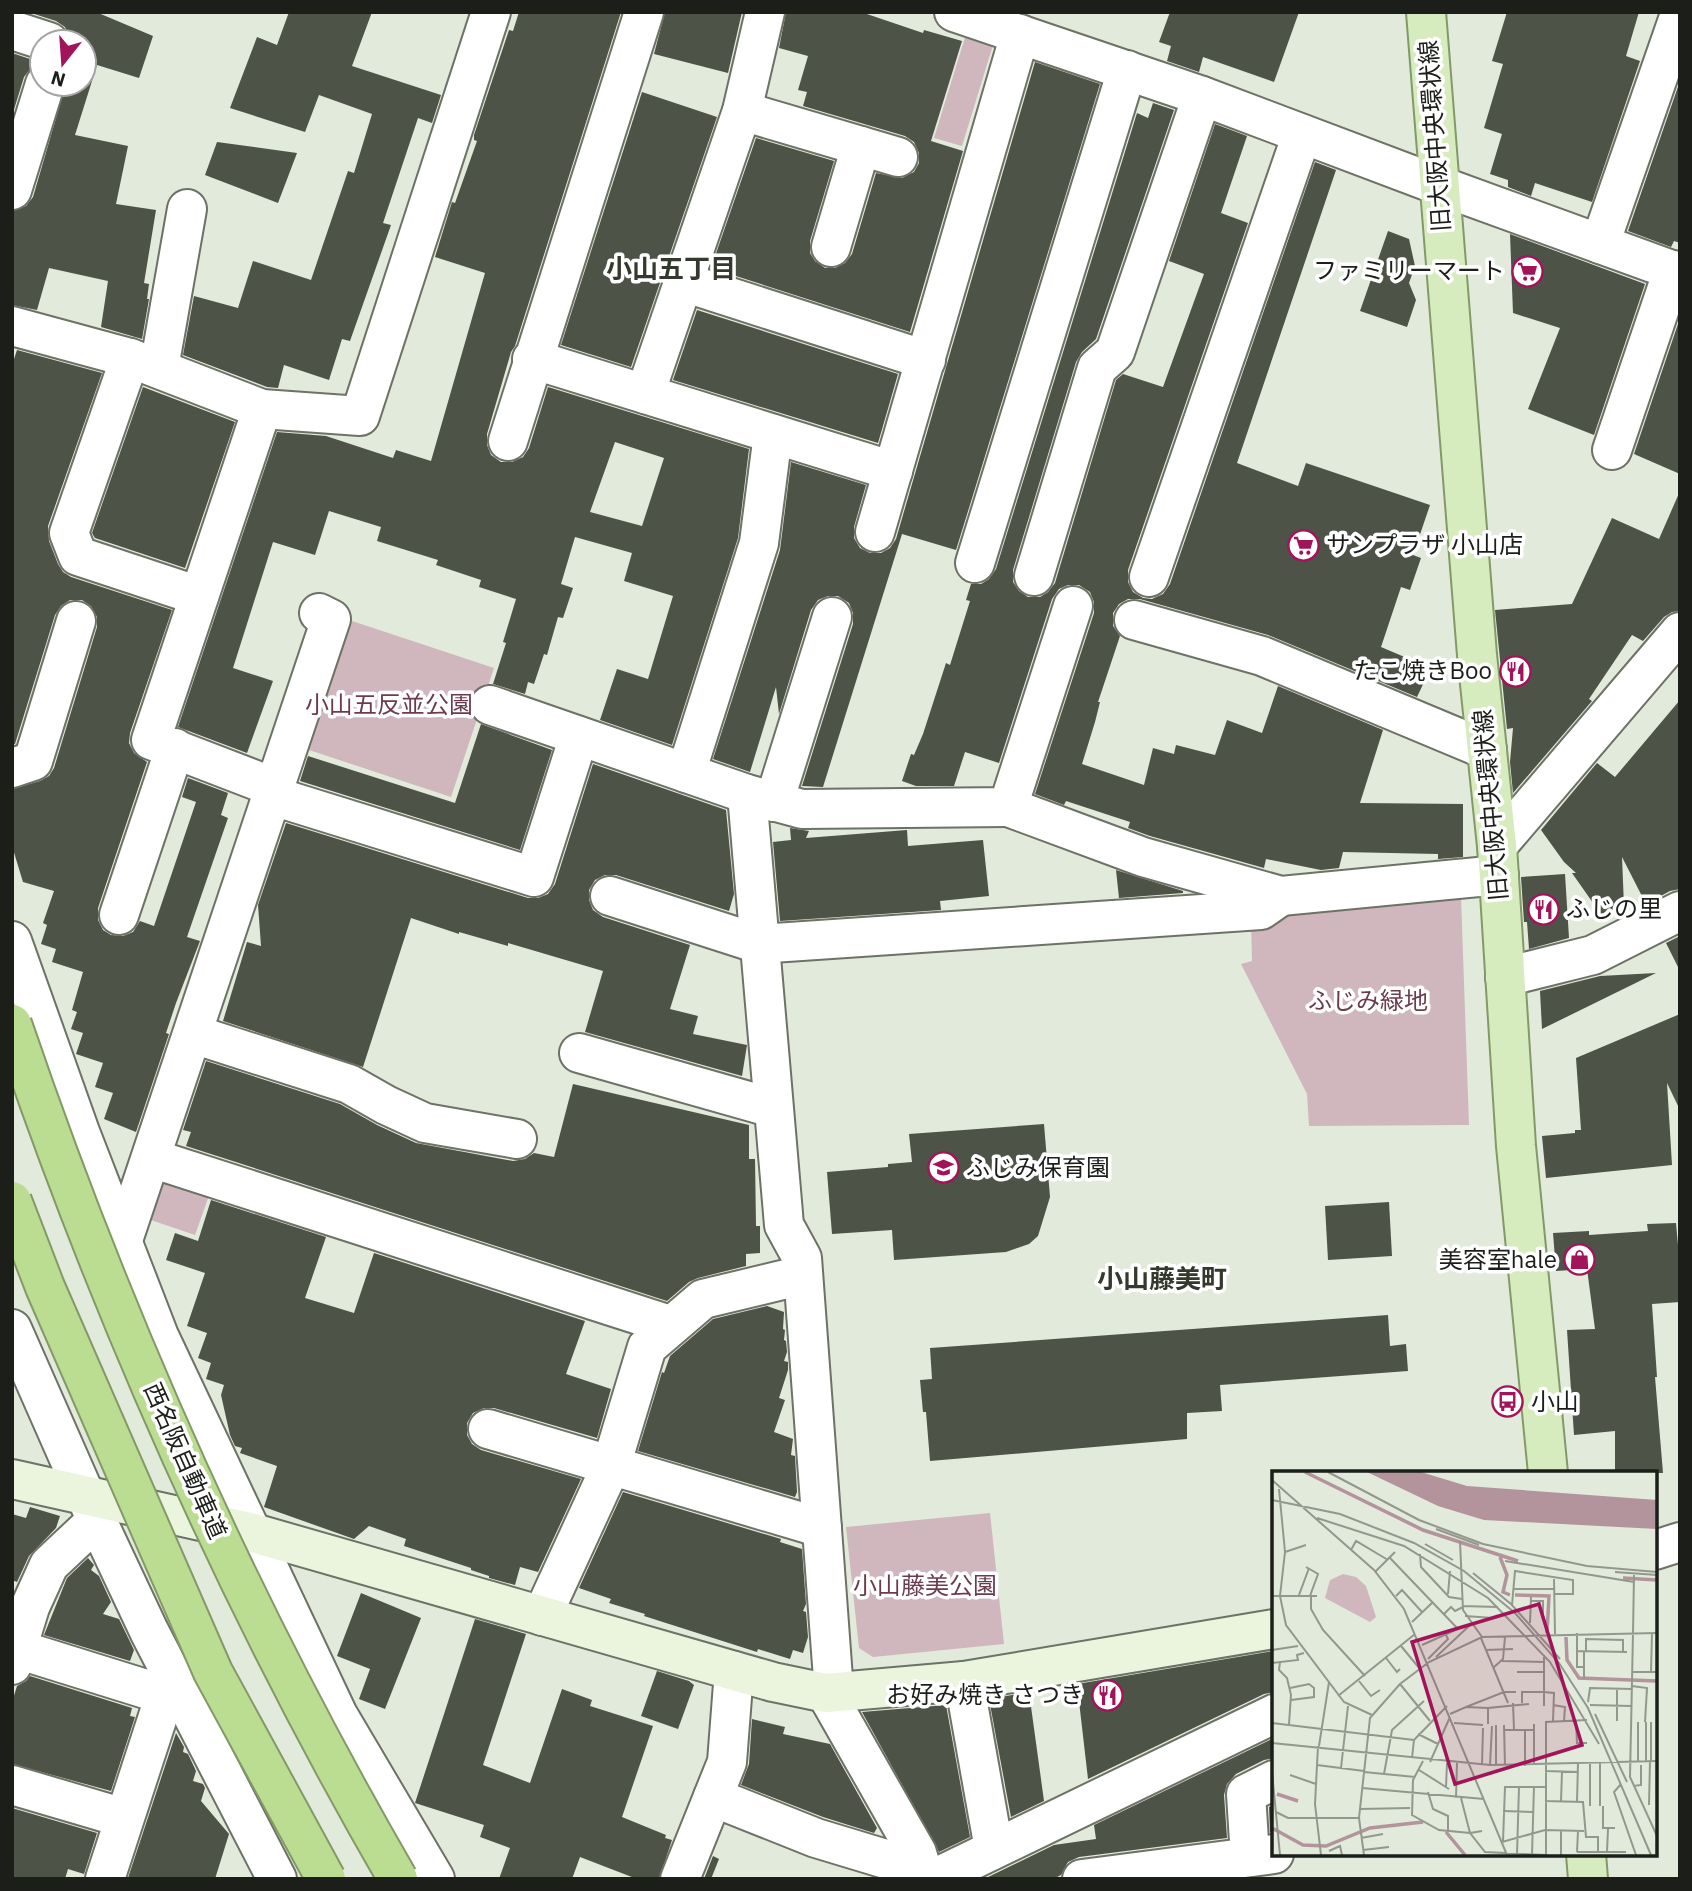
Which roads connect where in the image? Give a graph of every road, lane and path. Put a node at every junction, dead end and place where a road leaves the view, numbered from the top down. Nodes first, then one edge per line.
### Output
1 (491, 12) edge
2 (644, 12) edge
3 (765, 12) edge
4 (954, 12) edge
5 (1426, 12) edge
6 (1680, 14) edge
7 (1020, 34) junction
8 (1127, 70) junction
9 (1202, 96) junction
10 (41, 98) edge
11 (742, 111) junction
12 (1302, 134) junction
13 (861, 146) junction
14 (898, 157) dead end
15 (1438, 186) junction
16 (12, 190) edge
17 (187, 209) dead end
18 (1600, 244) junction
19 (831, 247) dead end
20 (1676, 272) edge
21 (683, 282) junction
22 (12, 326) edge
23 (532, 359) junction
24 (926, 360) junction
25 (144, 363) junction
26 (645, 394) junction
27 (262, 409) junction
28 (774, 434) junction
29 (508, 441) dead end
30 (1612, 450) dead end
31 (893, 471) junction
32 (875, 532) dead end
33 (975, 563) dead end
34 (1034, 576) dead end
35 (1149, 577) dead end
36 (199, 596) junction
37 (1073, 606) dead end
38 (319, 613) dead end
39 (832, 617) dead end
40 (1134, 620) dead end
41 (76, 621) dead end
42 (1680, 632) edge
43 (491, 705) dead end
44 (579, 736) junction
45 (175, 748) junction
46 (1487, 750) junction
47 (12, 768) edge
48 (685, 773) junction
49 (274, 792) junction
50 (760, 798) junction
51 (1009, 807) junction
52 (1498, 860) junction
53 (610, 896) dead end
54 (1282, 896) junction
55 (1680, 911) edge
56 (120, 915) dead end
57 (12, 941) edge
58 (759, 944) junction
59 (1505, 977) junction
60 (12, 1024) edge
61 (193, 1034) junction
62 (579, 1053) dead end
63 (773, 1108) junction
64 (517, 1139) dead end
65 (151, 1158) junction
66 (12, 1201) edge
67 (122, 1243) junction
68 (803, 1275) junction
69 (670, 1325) junction
70 (12, 1329) edge
71 (488, 1429) dead end
72 (611, 1466) junction
73 (1548, 1471) edge
74 (23, 1482) edge
75 (91, 1509) junction
76 (822, 1528) junction
77 (250, 1532) junction
78 (1680, 1542) edge
79 (1657, 1549) edge
80 (542, 1616) junction
81 (1272, 1629) edge
82 (14, 1657) edge
83 (734, 1671) junction
84 (964, 1681) junction
85 (830, 1692) junction
86 (172, 1693) junction
87 (1272, 1715) edge
88 (1272, 1781) edge
89 (12, 1785) edge
90 (713, 1797) junction
91 (124, 1818) junction
92 (994, 1849) junction
93 (1262, 1856) edge
94 (1586, 1856) edge
95 (927, 1876) edge
96 (106, 1879) edge
97 (277, 1879) edge
98 (326, 1879) edge
99 (398, 1879) edge
100 (435, 1879) edge
101 (680, 1879) edge
102 (1082, 1879) edge
103 (1588, 1879) edge

1 - 27 street
2 - 23 street
3 - 11 street
4 - 7 street
5 - 15 main road, 旧大阪中央環状線
6 - 18 street
7 - 8 street
7 - 24 street
8 - 9 street
8 - 33 street
9 - 12 street
9 - 34 street
10 - 16 street
11 - 13 street
11 - 21 street
12 - 15 street
12 - 35 street
13 - 14 street
13 - 19 street
15 - 18 street
15 - 46 main road, 旧大阪中央環状線
17 - 25 street
18 - 20 street
20 - 30 street
21 - 24 street
21 - 26 street
22 - 25 street
23 - 26 street
23 - 29 street
24 - 31 street
25 - 27 street
25 - 36 street
26 - 28 street
27 - 36 street
28 - 31 street
28 - 48 street
31 - 32 street
36 - 45 street
37 - 51 street
38 - 49 street
39 - 50 street
40 - 46 street
41 - 47 street
42 - 52 street
43 - 44 street
44 - 48 street
44 - 49 street
45 - 49 street
45 - 56 street
46 - 52 main road, 旧大阪中央環状線
48 - 50 street
49 - 61 street
50 - 51 street
50 - 58 street
51 - 54 street
52 - 54 street
52 - 59 main road, 旧大阪中央環状線
53 - 58 street
54 - 58 street
55 - 59 street
57 - 67 street
58 - 63 street
59 - 73 main road, 旧大阪中央環状線
60 - 99 highway, 西名阪自動車道, bridge
61 - 64 street
61 - 65 street
62 - 63 street
63 - 68 street
65 - 67 street
65 - 69 street
66 - 98 highway, bridge
67 - 77 street
68 - 69 street
68 - 76 street
69 - 72 street
70 - 75 street
71 - 72 street
72 - 76 street
72 - 80 street
74 - 75 street
75 - 77 street
75 - 82 street
75 - 86 street
76 - 85 street
77 - 80 street
77 - 100 street
78 - 79 street
80 - 83 street
81 - 84 street
82 - 86 street
83 - 85 street
83 - 90 street
84 - 85 street
84 - 92 street
85 - 95 street
86 - 91 street
86 - 97 street
87 - 92 street
88 - 93 street
89 - 91 street
90 - 95 street
90 - 101 street
91 - 96 street
92 - 95 street
93 - 102 street
94 - 103 main road

